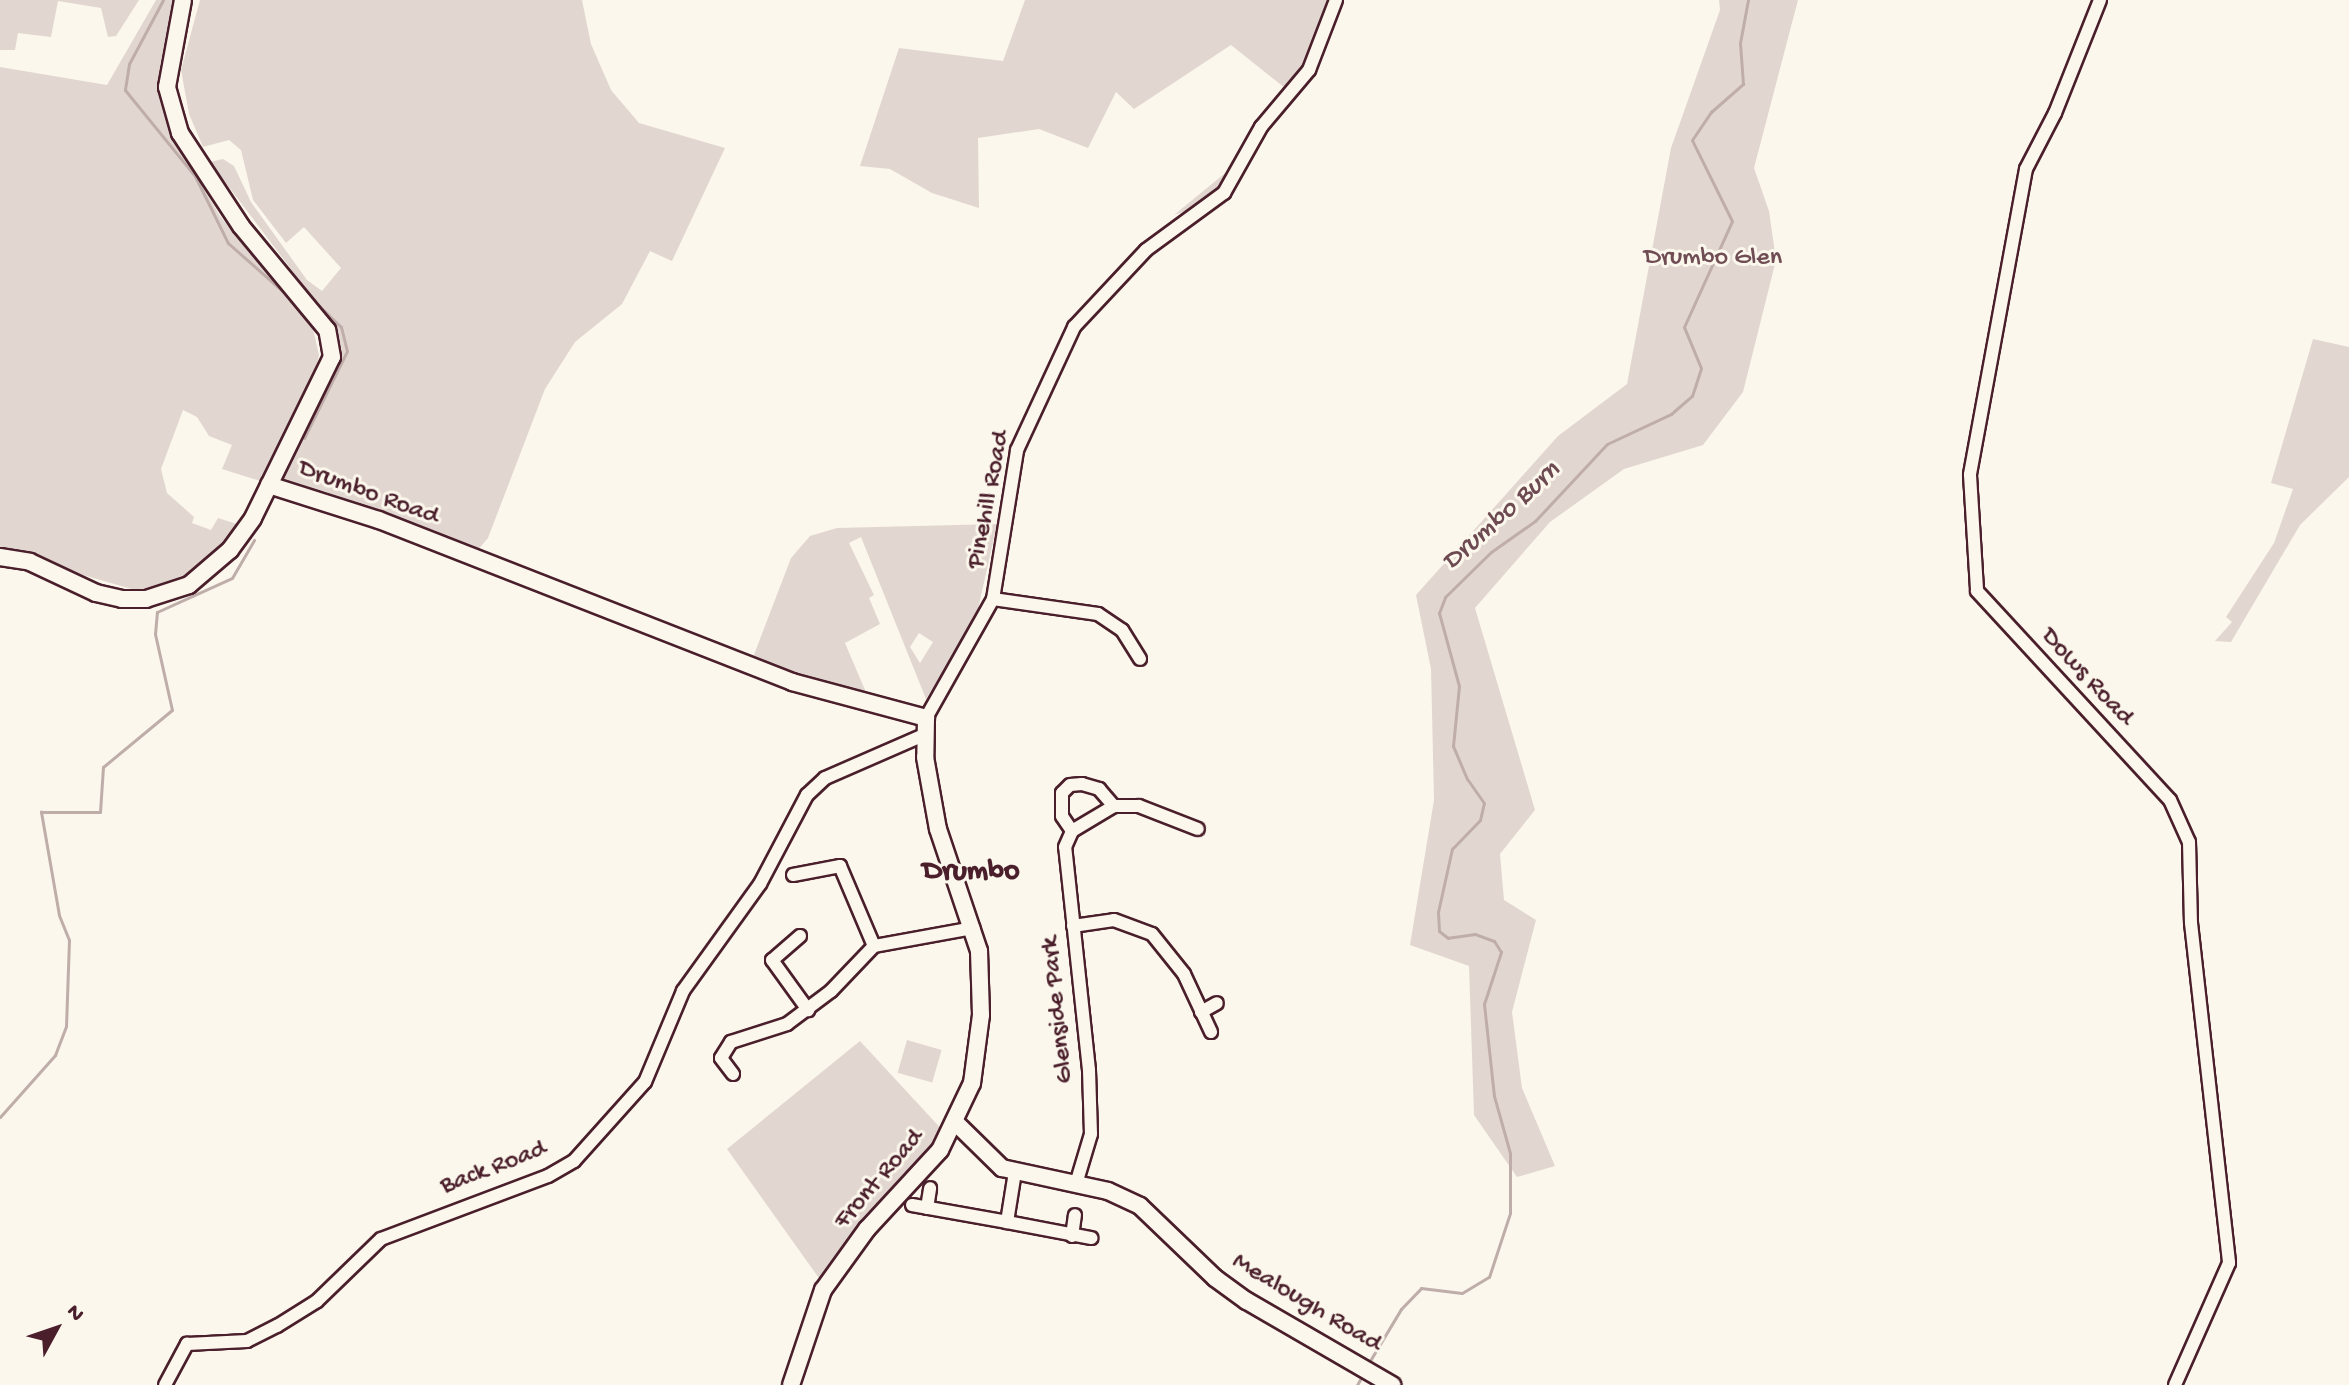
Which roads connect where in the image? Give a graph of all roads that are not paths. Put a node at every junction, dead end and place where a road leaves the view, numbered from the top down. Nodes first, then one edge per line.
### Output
1 (183, 0) edge
2 (1336, 0) edge
3 (2100, 0) edge
4 (269, 485) junction
5 (0, 557) edge
6 (993, 599) junction
7 (1140, 659) dead end
8 (925, 727) junction
9 (1114, 806) junction
10 (1198, 829) dead end
11 (1072, 831) junction
12 (793, 875) dead end
13 (1073, 926) junction
14 (973, 928) junction
15 (800, 936) dead end
16 (874, 946) junction
17 (1217, 1003) dead end
18 (808, 1010) junction
19 (1201, 1012) junction
20 (1211, 1032) dead end
21 (733, 1074) dead end
22 (955, 1122) junction
23 (1015, 1172) junction
24 (1076, 1184) junction
25 (930, 1188) dead end
26 (912, 1205) dead end
27 (927, 1208) junction
28 (1075, 1215) dead end
29 (1007, 1222) junction
30 (1072, 1236) junction
31 (1091, 1238) dead end
32 (1389, 1382) edge
33 (165, 1385) edge
34 (791, 1385) edge
35 (2175, 1385) edge

1 - 4 street, Drumbo Road
2 - 6 street, Pinehill Road
3 - 35 street, Dows Road
4 - 5 street
4 - 8 street, Drumbo Road
6 - 7 street
6 - 8 street, Pinehill Road
8 - 14 street, Front Road
8 - 33 street, Back Road
9 - 10 street, Glenside Park
9 - 11 street
9 - 11 street, Glenside Park
11 - 13 street, Glenside Park
12 - 16 street
13 - 19 street
13 - 24 street, Glenside Park
14 - 16 street
14 - 22 street, Front Road
15 - 18 street
16 - 18 street
17 - 19 street
18 - 21 street
19 - 20 street
22 - 23 street, Mealough Road
22 - 34 street, Front Road
23 - 24 street, Mealough Road
23 - 29 street
24 - 32 street, Mealough Road
25 - 27 street
26 - 27 street
27 - 29 street
28 - 30 street
29 - 30 street
30 - 31 street

